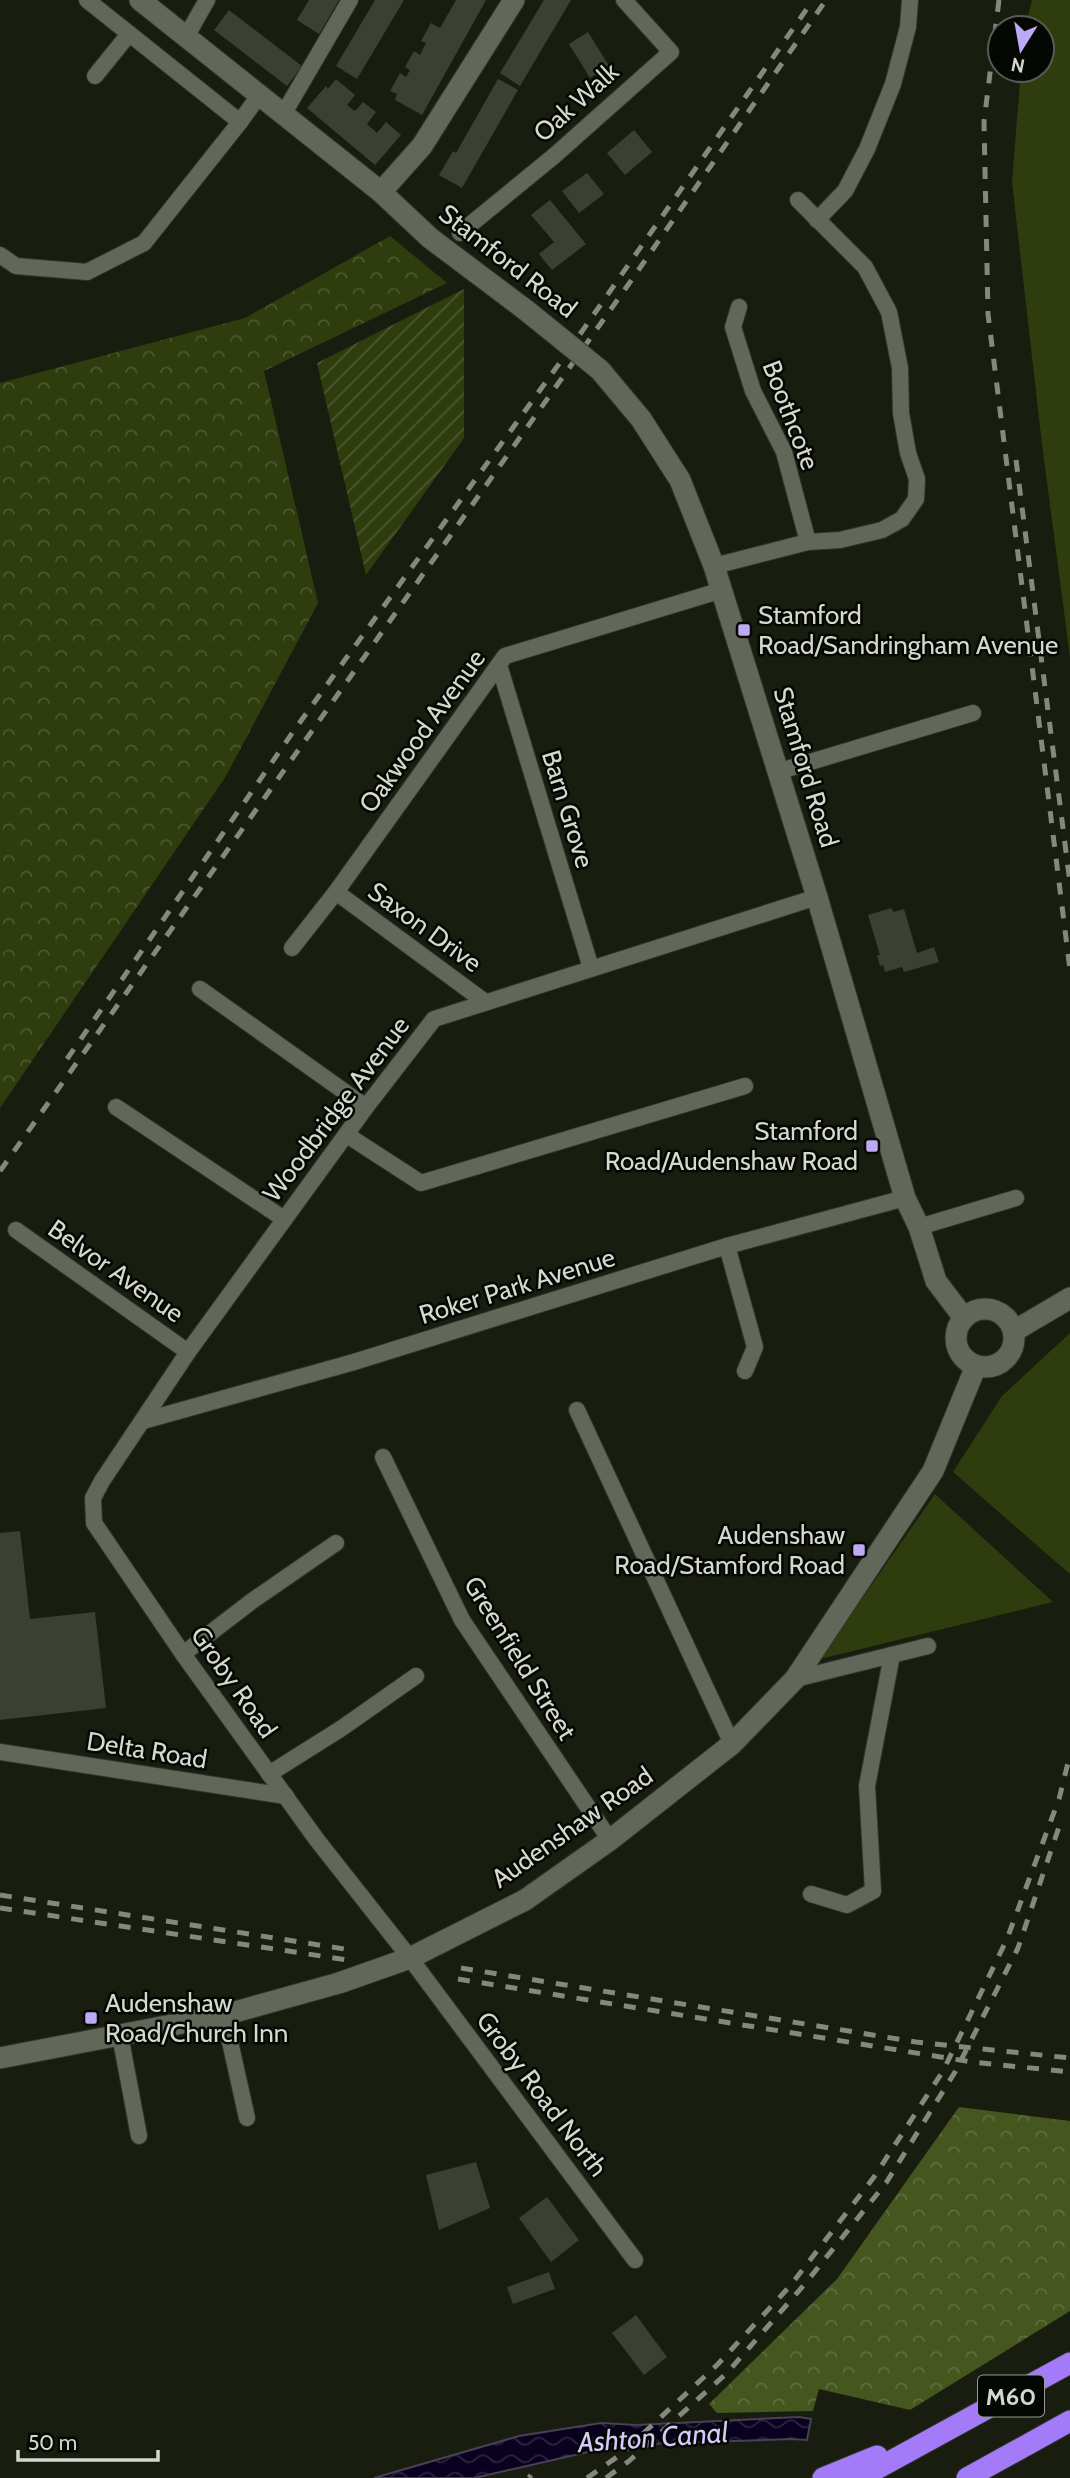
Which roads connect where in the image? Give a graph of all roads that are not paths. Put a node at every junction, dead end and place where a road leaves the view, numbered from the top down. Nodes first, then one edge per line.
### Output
1 (87, 0) edge
2 (140, 0) edge
3 (207, 0) edge
4 (350, 0) edge
5 (514, 0) edge
6 (624, 0) edge
7 (910, 0) edge
8 (129, 34) junction
9 (186, 37) junction
10 (95, 76) dead end
11 (260, 94) junction
12 (284, 113) junction
13 (240, 122) junction
14 (381, 192) junction
15 (798, 200) dead end
16 (817, 220) junction
17 (460, 233) dead end
18 (0, 255) edge
19 (739, 307) dead end
20 (808, 541) junction
21 (714, 566) junction
22 (722, 590) junction
23 (499, 665) junction
24 (973, 713) dead end
25 (777, 772) junction
26 (336, 892) junction
27 (817, 897) junction
28 (292, 948) dead end
29 (591, 968) junction
30 (200, 989) dead end
31 (485, 1002) junction
32 (745, 1086) dead end
33 (116, 1107) dead end
34 (366, 1107) junction
35 (346, 1135) junction
36 (905, 1198) junction
37 (1016, 1198) dead end
38 (284, 1219) junction
39 (919, 1227) junction
40 (16, 1230) dead end
41 (727, 1246) junction
42 (1070, 1298) edge
43 (964, 1318) junction
44 (1014, 1331) junction
45 (188, 1352) junction
46 (976, 1366) junction
47 (745, 1371) dead end
48 (577, 1410) dead end
49 (143, 1421) junction
50 (383, 1457) dead end
51 (336, 1543) dead end
52 (928, 1646) dead end
53 (183, 1654) junction
54 (892, 1655) junction
55 (416, 1676) dead end
56 (795, 1679) junction
57 (732, 1744) junction
58 (0, 1752) edge
59 (269, 1774) junction
60 (286, 1796) junction
61 (610, 1840) junction
62 (811, 1894) dead end
63 (410, 1958) junction
64 (224, 2015) junction
65 (120, 2035) junction
66 (0, 2058) edge
67 (247, 2118) dead end
68 (139, 2136) dead end
69 (635, 2260) dead end
70 (1070, 2363) edge
71 (1070, 2421) edge
72 (951, 2429) junction
73 (823, 2478) edge
74 (860, 2478) edge
75 (967, 2478) edge

1 - 8 street
2 - 9 street, Stamford Road
3 - 9 street
4 - 12 street
5 - 14 street
6 - 17 street, Oak Walk
7 - 16 street
8 - 10 street
8 - 13 street
9 - 11 street, Stamford Road
11 - 12 street, Stamford Road
11 - 13 street
12 - 14 street, Stamford Road
13 - 18 street
14 - 21 street, Stamford Road, bridge
15 - 16 street
16 - 20 street
19 - 20 street, Boothcote
20 - 21 street
21 - 22 street, Stamford Road
22 - 23 street, Oakwood Avenue
22 - 25 street, Stamford Road
23 - 26 street, Oakwood Avenue
23 - 29 street, Barn Grove
24 - 25 street
25 - 27 street, Stamford Road
26 - 28 street, Oakwood Avenue
26 - 31 street, Saxon Drive
27 - 29 street, Woodbridge Avenue
27 - 36 street, Stamford Road
29 - 31 street, Woodbridge Avenue
30 - 34 street
31 - 34 street, Woodbridge Avenue
32 - 35 street
33 - 38 street
34 - 35 street, Woodbridge Avenue
35 - 38 street, Woodbridge Avenue
36 - 39 street, Stamford Road
36 - 41 street, Roker Park Avenue
37 - 39 street
38 - 45 street, Woodbridge Avenue
39 - 43 street, Stamford Road
40 - 45 street, Belvor Avenue
41 - 47 street
41 - 49 street, Roker Park Avenue
42 - 44 street
43 - 44 street
43 - 46 street
44 - 46 street
45 - 49 street, Woodbridge Avenue
46 - 56 street, Audenshaw Road
48 - 57 street
49 - 53 street, Groby Road
50 - 61 street, Greenfield Street
51 - 53 street
52 - 54 street
53 - 59 street, Groby Road
54 - 56 street
54 - 62 street
55 - 59 street
56 - 57 street, Audenshaw Road
57 - 61 street, Audenshaw Road
58 - 60 street, Delta Road
59 - 60 street, Groby Road
60 - 63 street, Groby Road
61 - 63 street, Audenshaw Road
63 - 64 street, Audenshaw Road
63 - 69 street, Groby Road North
64 - 65 street, Audenshaw Road
64 - 67 street
65 - 66 street, Audenshaw Road
65 - 68 street
70 - 72 highway, M60
71 - 75 highway, M60
72 - 73 highway, M60
72 - 74 highway, M60

